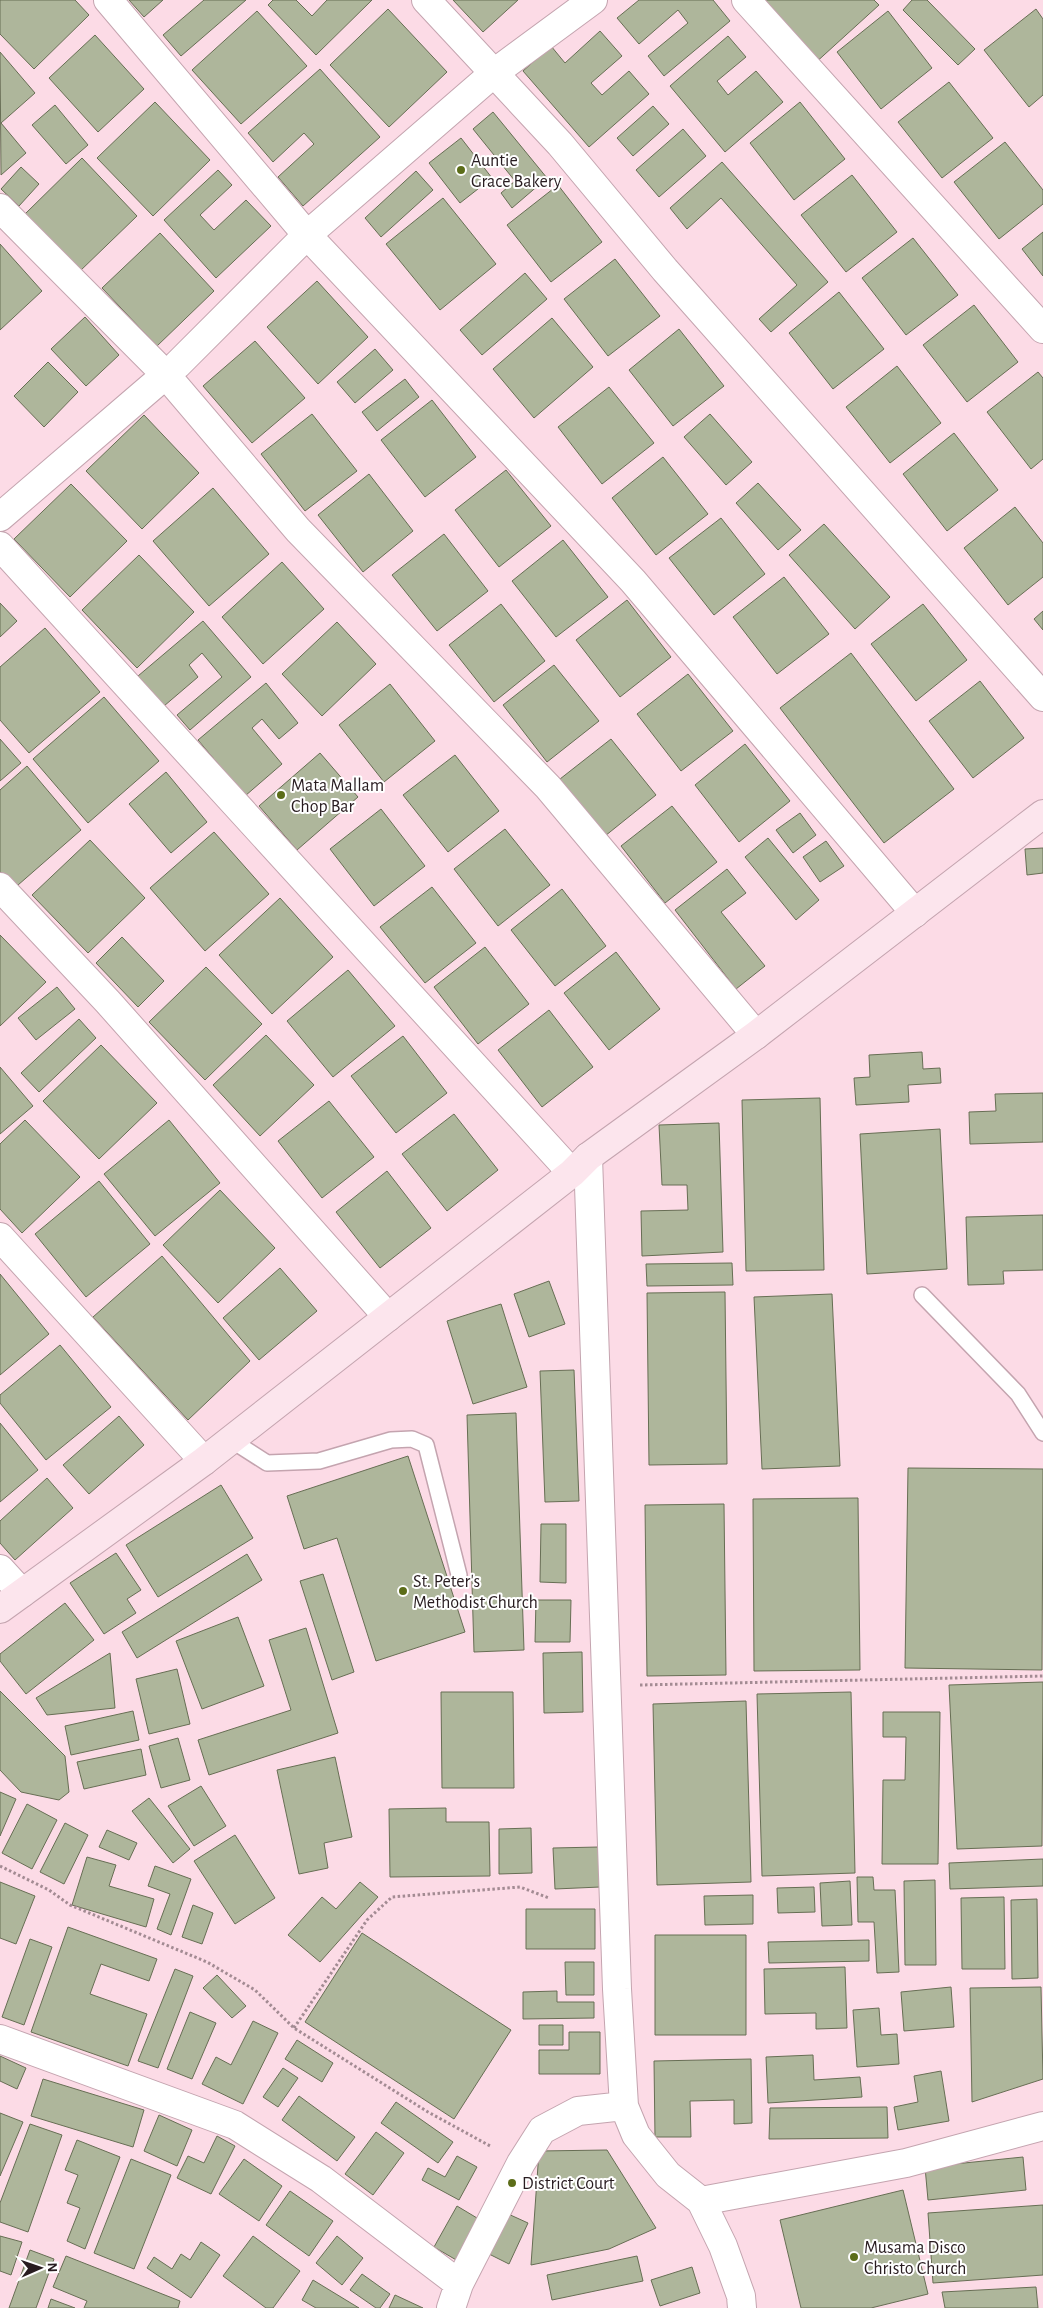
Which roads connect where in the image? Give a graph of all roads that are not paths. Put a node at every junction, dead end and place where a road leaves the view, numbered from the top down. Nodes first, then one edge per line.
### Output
1 (108, 0) edge
2 (426, 0) edge
3 (593, 0) edge
4 (746, 0) edge
5 (494, 72) junction
6 (0, 208) edge
7 (307, 235) junction
8 (1043, 330) edge
9 (166, 375) junction
10 (0, 517) edge
11 (0, 546) edge
12 (1043, 697) edge
13 (1043, 814) edge
14 (0, 886) edge
15 (915, 913) junction
16 (756, 1035) junction
17 (580, 1164) junction
18 (0, 1237) edge
19 (922, 1295) dead end
20 (388, 1317) junction
21 (1043, 1433) edge
22 (231, 1440) junction
23 (204, 1461) junction
24 (0, 1569) edge
25 (459, 1575) dead end
26 (22, 1593) junction
27 (0, 1609) edge
28 (0, 2039) edge
29 (624, 2106) junction
30 (1043, 2126) edge
31 (701, 2201) junction
32 (455, 2296) edge
33 (742, 2308) edge

1 - 7 street
2 - 5 street
3 - 5 street
4 - 8 street
5 - 7 street
5 - 12 street
6 - 9 street
7 - 9 street
7 - 15 street
9 - 10 street
9 - 16 street
11 - 17 street
13 - 15 main road
14 - 20 street
15 - 16 main road
16 - 17 main road
17 - 20 main road
17 - 29 street
18 - 23 street
19 - 21 lane
20 - 22 main road
22 - 23 main road
22 - 25 lane
23 - 26 main road
24 - 26 street
26 - 27 main road
28 - 32 street
29 - 31 street
29 - 32 street
30 - 31 street
31 - 33 street

